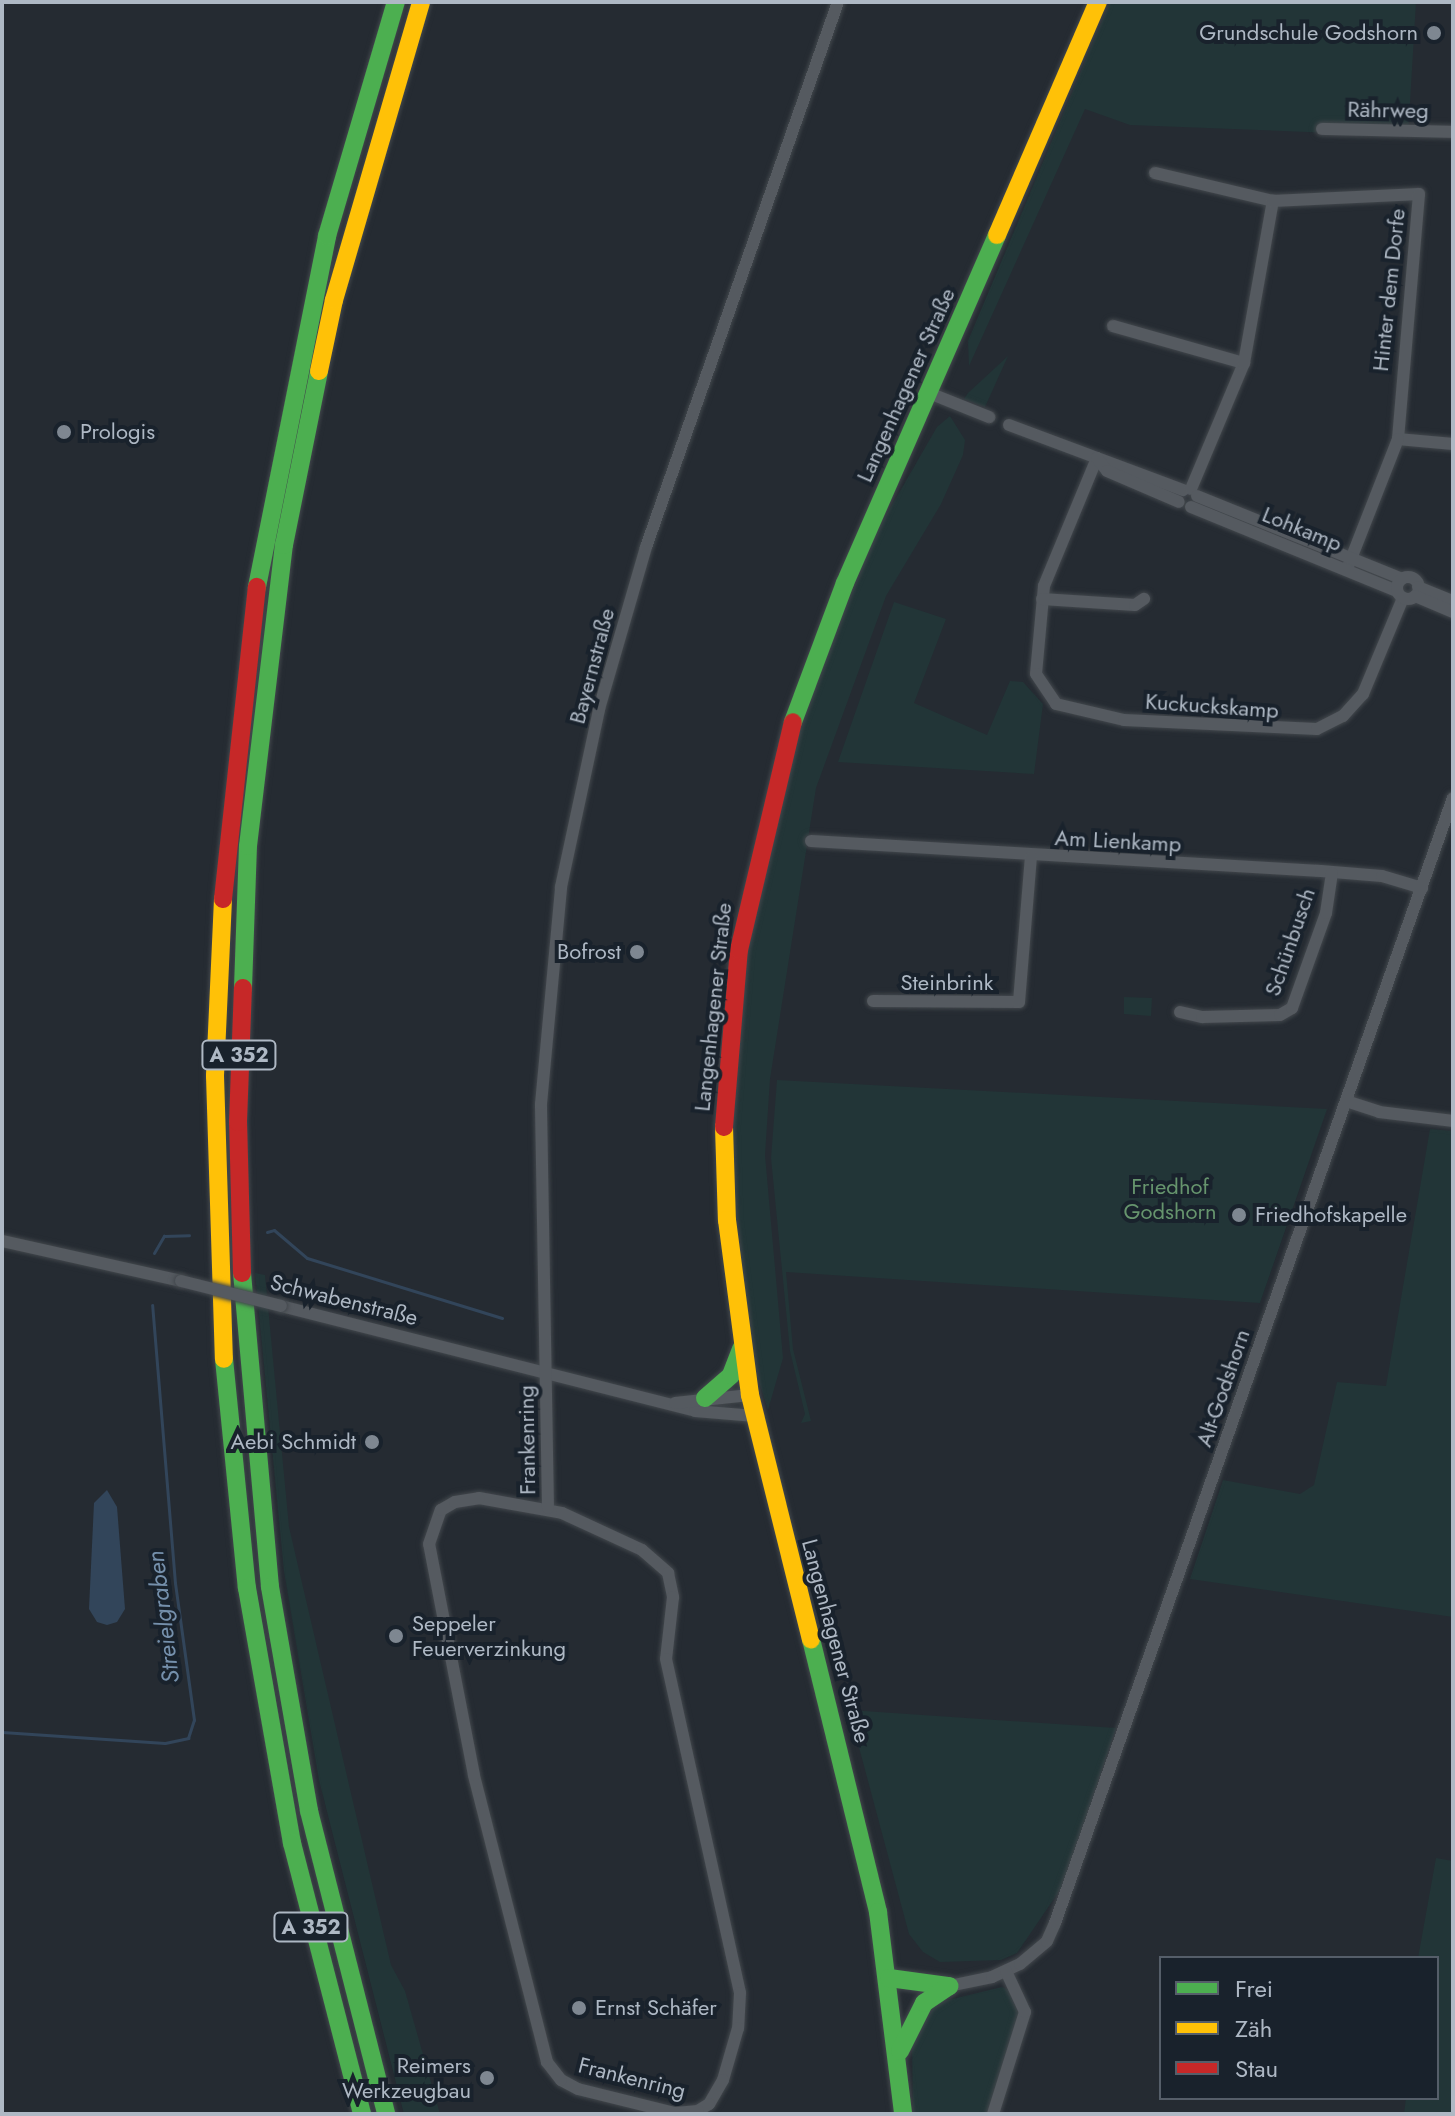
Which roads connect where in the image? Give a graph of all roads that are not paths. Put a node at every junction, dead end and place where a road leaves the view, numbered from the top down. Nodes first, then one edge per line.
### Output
1 (396, 2) edge
2 (421, 2) edge
3 (838, 2) edge
4 (1098, 2) edge
5 (1322, 129) dead end
6 (1453, 132) edge
7 (1155, 173) dead end
8 (1273, 201) junction
9 (1113, 326) dead end
10 (1244, 363) junction
11 (929, 393) junction
12 (989, 417) dead end
13 (1009, 425) dead end
14 (1398, 439) junction
15 (1453, 444) edge
16 (1097, 458) junction
17 (1188, 497) junction
18 (1350, 564) junction
19 (1407, 590) junction
20 (1042, 599) junction
21 (1144, 599) dead end
22 (1453, 601) edge
23 (1453, 612) edge
24 (1453, 798) edge
25 (811, 841) dead end
26 (1031, 857) junction
27 (1332, 873) junction
28 (1422, 888) junction
29 (873, 1001) dead end
30 (1180, 1012) dead end
31 (1346, 1101) junction
32 (1453, 1121) edge
33 (2, 1241) edge
34 (742, 1346) junction
35 (546, 1371) junction
36 (750, 1395) junction
37 (705, 1398) junction
38 (675, 1403) junction
39 (755, 1416) junction
40 (548, 1508) junction
41 (1006, 1971) junction
42 (889, 1978) junction
43 (943, 1990) junction
44 (893, 2001) junction
45 (899, 2053) junction
46 (703, 2112) edge
47 (362, 2114) edge
48 (386, 2114) edge
49 (903, 2114) edge
50 (993, 2114) edge

1 - 47 main road, A 352
2 - 48 main road, A 352
3 - 35 street, Bayernstraße
4 - 11 main road, Langenhagener Straße
5 - 6 street, Rährweg
7 - 8 street, Hinter dem Dorfe
8 - 10 street
8 - 14 street, Hinter dem Dorfe
9 - 10 street
10 - 17 street
11 - 12 street
11 - 34 main road, Langenhagener Straße
13 - 16 street, Lohkamp
14 - 15 street
14 - 18 street, Hinter dem Dorfe
16 - 17 street, Lohkamp
16 - 20 street, Kuckuckskamp
17 - 18 street, Lohkamp
18 - 19 street, Lohkamp
19 - 20 street, Kuckuckskamp
19 - 22 street, Lohkamp
19 - 23 street, Lohkamp
20 - 21 street
24 - 28 street, Alt-Godshorn
25 - 26 street, Am Lienkamp
26 - 27 street, Am Lienkamp
26 - 29 street, Steinbrink
27 - 28 street, Am Lienkamp
27 - 30 street, Schünbusch
28 - 31 street, Alt-Godshorn
31 - 32 street
31 - 41 street, Alt-Godshorn
33 - 35 street, Schwabenstraße, bridge
34 - 36 main road, Langenhagener Straße
34 - 37 main road
35 - 38 street, Schwabenstraße
35 - 40 street, Frankenring
36 - 37 street, Schwabenstraße
36 - 39 main road, Langenhagener Straße
37 - 38 street, Schwabenstraße
38 - 39 street, Schwabenstraße
39 - 42 main road, Langenhagener Straße
40 - 46 street, Frankenring
40 - 46 street, Frankenring
41 - 43 street, Alt-Godshorn
41 - 50 street
42 - 43 main road
42 - 44 main road, Langenhagener Straße
43 - 44 main road
43 - 45 main road
44 - 45 main road, Langenhagener Straße
45 - 49 main road, Langenhagener Straße

